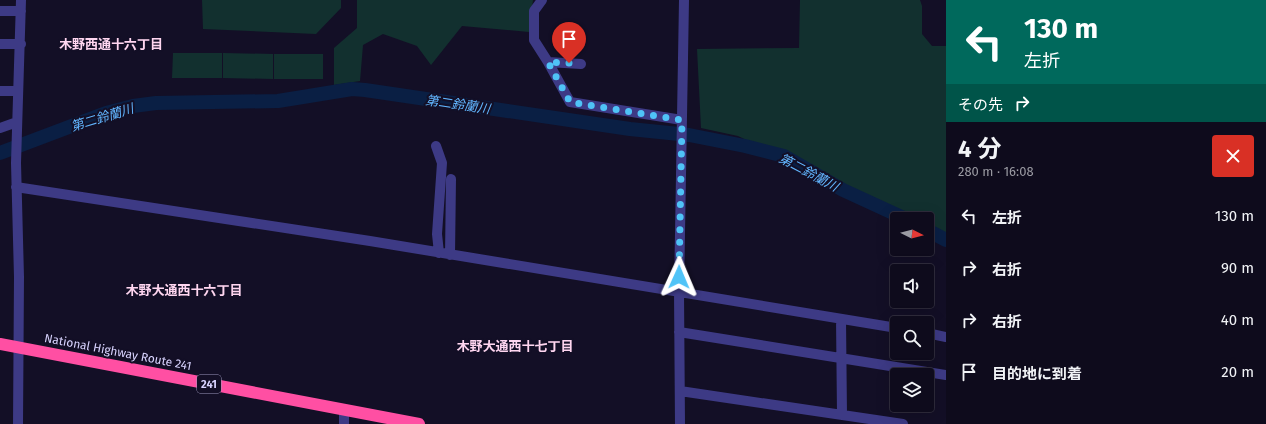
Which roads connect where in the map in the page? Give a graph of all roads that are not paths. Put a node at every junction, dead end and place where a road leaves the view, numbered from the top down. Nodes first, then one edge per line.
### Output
1 (21, 0) edge
2 (542, 0) edge
3 (684, 0) edge
4 (0, 11) edge
5 (21, 11) junction
6 (0, 44) edge
7 (21, 44) junction
8 (548, 62) junction
9 (580, 64) dead end
10 (0, 91) edge
11 (17, 91) junction
12 (682, 123) junction
13 (17, 126) junction
14 (0, 128) edge
15 (436, 146) dead end
16 (451, 179) dead end
17 (16, 187) junction
18 (439, 253) junction
19 (450, 255) junction
20 (679, 292) junction
21 (841, 319) junction
22 (890, 327) edge
23 (679, 332) junction
24 (934, 334) edge
25 (946, 336) edge
26 (0, 344) edge
27 (19, 348) junction
28 (841, 358) junction
29 (946, 375) edge
30 (680, 391) junction
31 (344, 410) junction
32 (842, 415) junction
33 (18, 424) edge
34 (344, 424) edge
35 (419, 424) edge
36 (680, 424) edge
37 (903, 424) edge

1 - 5 street
2 - 8 street
3 - 12 street
4 - 5 street
5 - 7 street
6 - 7 street
7 - 11 street
8 - 9 street
8 - 12 street
10 - 11 street
11 - 13 street
12 - 20 street
13 - 14 street
13 - 17 street
15 - 18 street
16 - 19 street
17 - 18 street
17 - 27 street
18 - 19 street
19 - 20 street
20 - 21 street
20 - 23 street
21 - 22 street
21 - 28 street
23 - 28 street
23 - 30 street
24 - 25 street
26 - 27 highway, National Highway Route 241 / 241
27 - 31 highway, National Highway Route 241 / 241
27 - 33 street
28 - 29 street
28 - 32 street
30 - 32 street
30 - 36 street
31 - 34 street
31 - 35 highway, National Highway Route 241 / 241
32 - 37 street

